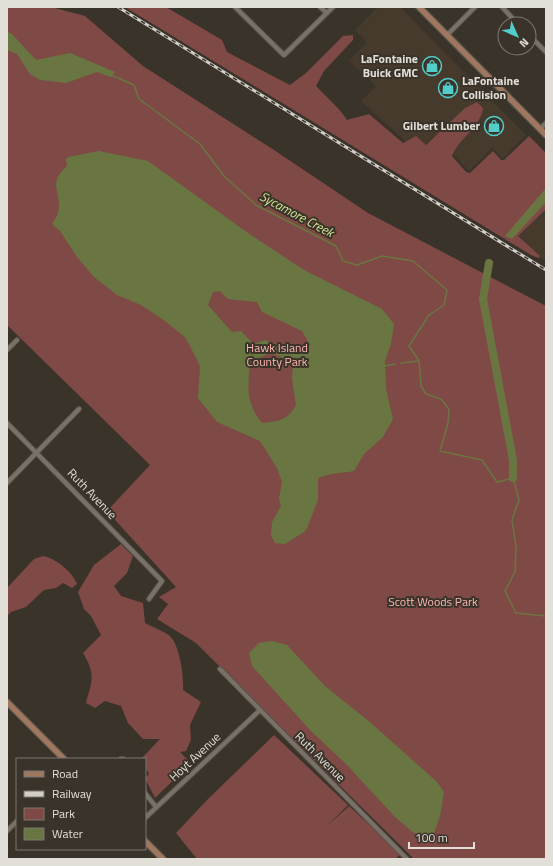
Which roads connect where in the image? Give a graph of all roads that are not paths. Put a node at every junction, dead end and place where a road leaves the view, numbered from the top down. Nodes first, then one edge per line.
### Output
1 (235, 7) edge
2 (320, 7) edge
3 (333, 7) edge
4 (419, 7) edge
5 (475, 7) edge
6 (502, 7) edge
7 (327, 13) junction
8 (510, 16) edge
9 (447, 35) junction
10 (537, 43) edge
11 (546, 52) edge
12 (546, 123) edge
13 (540, 129) junction
14 (546, 135) edge
15 (17, 340) dead end
16 (7, 350) edge
17 (80, 410) dead end
18 (7, 423) edge
19 (37, 453) junction
20 (7, 483) edge
21 (149, 599) dead end
22 (220, 669) dead end
23 (7, 702) edge
24 (260, 711) junction
25 (63, 758) edge
26 (146, 794) edge
27 (156, 807) junction
28 (146, 817) edge
29 (16, 822) edge
30 (7, 831) edge
31 (146, 842) edge
32 (163, 859) edge
33 (407, 859) edge

1 - 7 street
2 - 7 street
3 - 7 street
4 - 9 main road
5 - 9 street
6 - 8 street
9 - 13 main road
10 - 11 street
12 - 13 street
13 - 14 main road
15 - 16 street
17 - 19 street
18 - 19 street, Ruth Avenue
19 - 20 street
19 - 21 street, Ruth Avenue
22 - 24 street, Ruth Avenue
23 - 25 main road
24 - 27 street, Hoyt Avenue
24 - 33 street, Ruth Avenue
26 - 27 street
27 - 28 street, Hoyt Avenue
29 - 30 street
31 - 32 main road

